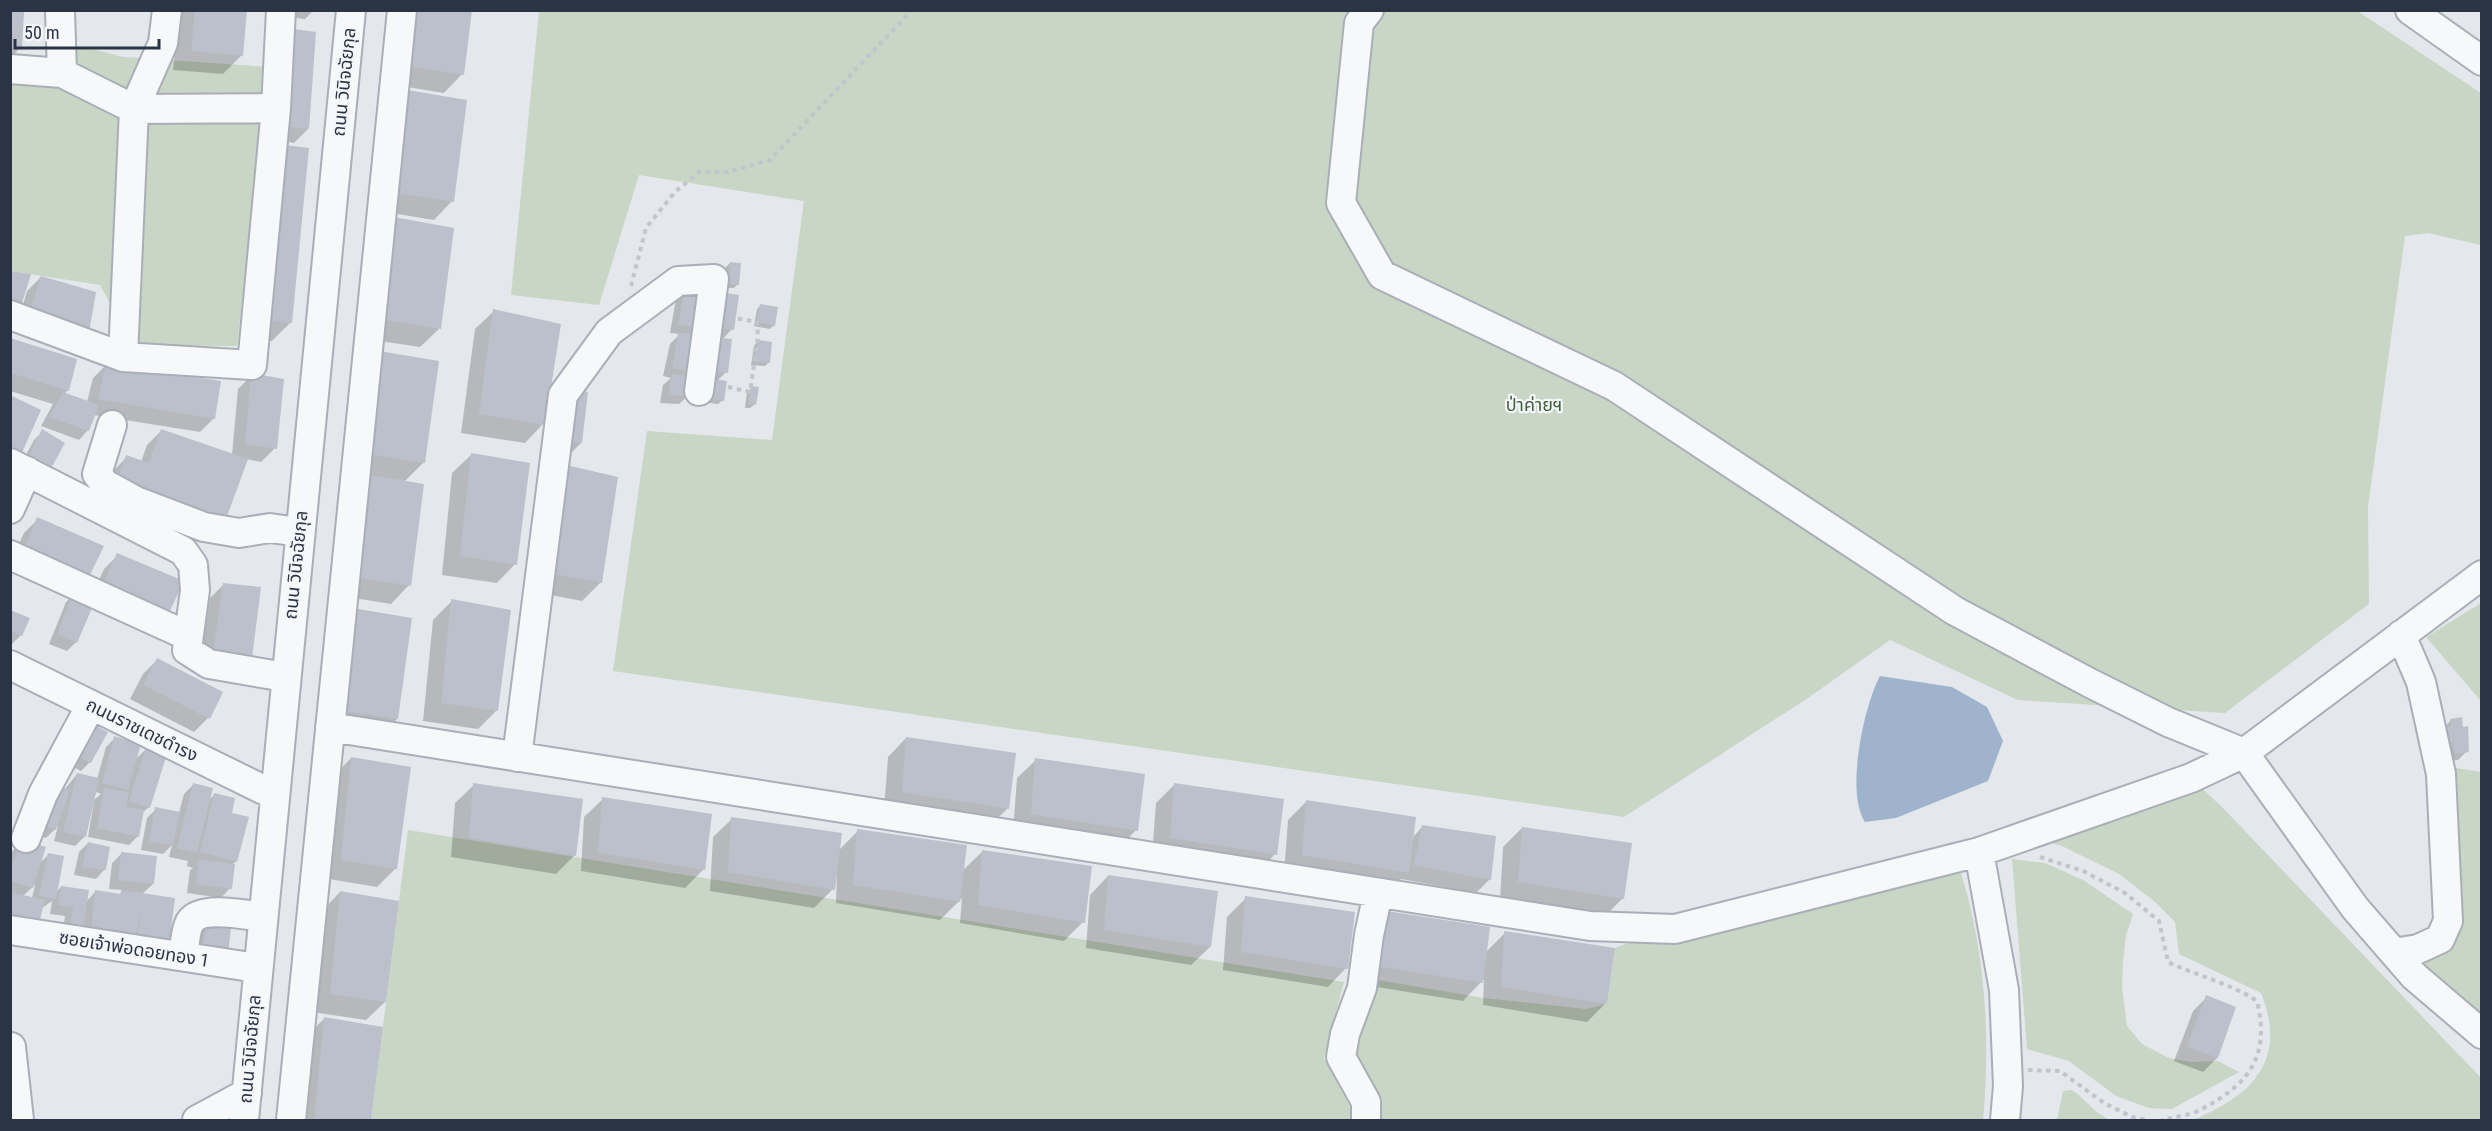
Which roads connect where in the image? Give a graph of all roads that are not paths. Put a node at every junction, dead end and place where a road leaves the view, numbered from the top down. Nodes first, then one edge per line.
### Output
1 (60, 10) edge
2 (167, 10) edge
3 (281, 10) edge
4 (351, 10) edge
5 (402, 10) edge
6 (1369, 10) edge
7 (2410, 10) edge
8 (2481, 61) edge
9 (10, 69) edge
10 (62, 73) junction
11 (276, 108) junction
12 (134, 109) junction
13 (10, 315) edge
14 (123, 357) junction
15 (699, 391) dead end
16 (112, 425) dead end
17 (19, 467) edge
18 (10, 509) edge
19 (299, 532) junction
20 (10, 555) edge
21 (2481, 575) edge
22 (2401, 635) junction
23 (188, 636) junction
24 (10, 665) edge
25 (285, 677) junction
26 (91, 705) junction
27 (330, 727) junction
28 (2244, 753) junction
29 (517, 757) junction
30 (274, 795) junction
31 (26, 838) dead end
32 (1979, 852) junction
33 (1378, 893) junction
34 (263, 917) junction
35 (10, 930) edge
36 (184, 949) dead end
37 (2394, 953) junction
38 (257, 968) junction
39 (2481, 1034) edge
40 (10, 1047) edge
41 (245, 1107) edge
42 (19, 1120) edge
43 (197, 1120) edge
44 (291, 1120) edge
45 (1366, 1120) edge
46 (2005, 1120) edge

1 - 10 street
2 - 12 street
3 - 11 street
4 - 19 street, ถนน วินิจฉัยกุล
5 - 27 street
6 - 28 street
7 - 8 street
9 - 10 street
10 - 12 street
11 - 12 street
11 - 14 street
12 - 14 street
13 - 14 street
15 - 29 street
16 - 19 street
17 - 18 street
17 - 23 street
19 - 25 street, ถนน วินิจฉัยกุล
20 - 23 street
21 - 22 street
22 - 28 street
22 - 37 street
23 - 25 street
24 - 26 street, ถนนราชเดชดำรง
25 - 30 street, ถนน วินิจฉัยกุล
26 - 30 street, ถนนราชเดชดำรง
26 - 31 street
27 - 29 street
27 - 44 street
28 - 32 street
28 - 37 street
29 - 33 street
30 - 34 street, ถนน วินิจฉัยกุล
32 - 33 street
32 - 46 street
33 - 45 street
34 - 36 street
34 - 38 street, ถนน วินิจฉัยกุล
35 - 38 street, ซอยเจ้าพ่อดอยทอง 1
37 - 39 street
38 - 41 street, ถนน วินิจฉัยกุล
40 - 42 street
41 - 43 street

